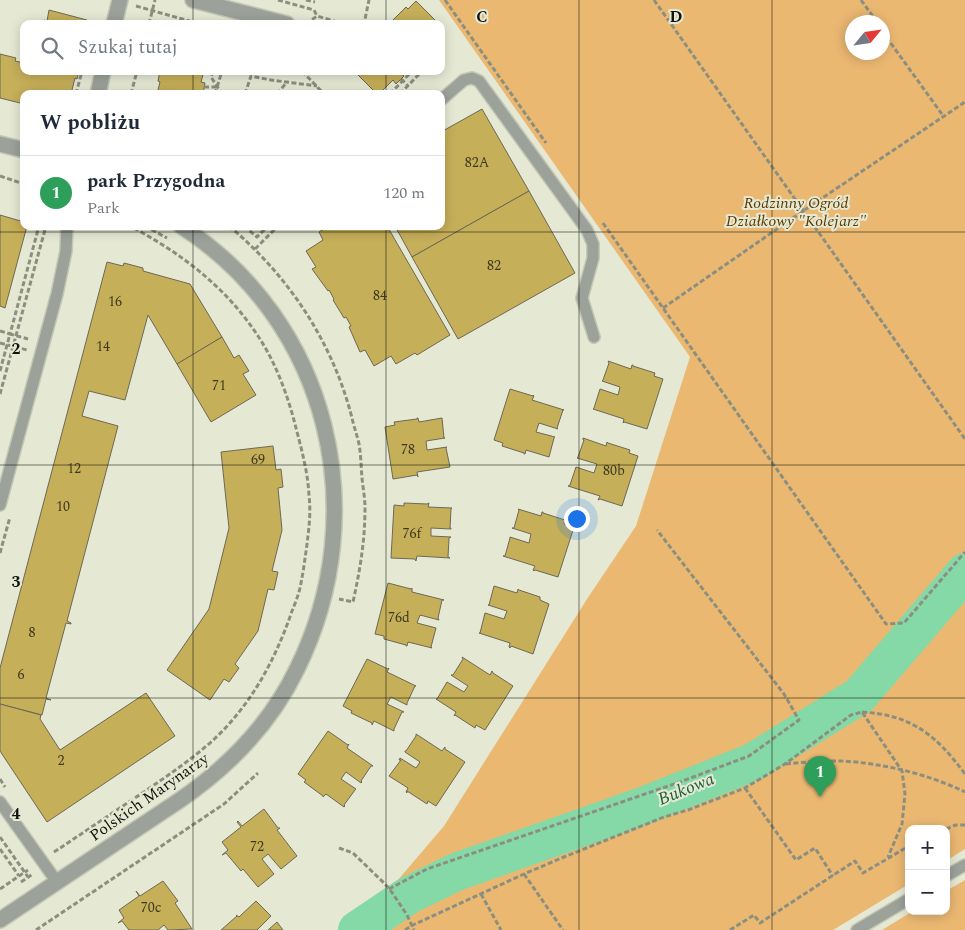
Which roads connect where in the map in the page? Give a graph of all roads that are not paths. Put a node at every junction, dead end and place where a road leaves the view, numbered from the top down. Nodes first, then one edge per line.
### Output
1 (193, 0) edge
2 (120, 1) edge
3 (115, 20) edge
4 (271, 20) edge
5 (102, 75) edge
6 (99, 90) edge
7 (445, 97) edge
8 (0, 144) edge
9 (20, 149) edge
10 (67, 230) edge
11 (186, 230) edge
12 (594, 337) dead end
13 (2, 487) edge
14 (0, 505) edge
15 (0, 802) edge
16 (965, 865) edge
17 (950, 874) edge
18 (57, 882) junction
19 (905, 901) edge
20 (0, 920) edge
21 (856, 930) edge

1 - 4 street
2 - 3 street
5 - 6 street
7 - 12 lane
8 - 9 street
10 - 13 lane
11 - 18 street, Polskich Marynarzy
13 - 14 lane
15 - 18 lane
16 - 17 lane
18 - 20 street, Polskich Marynarzy
19 - 21 lane

